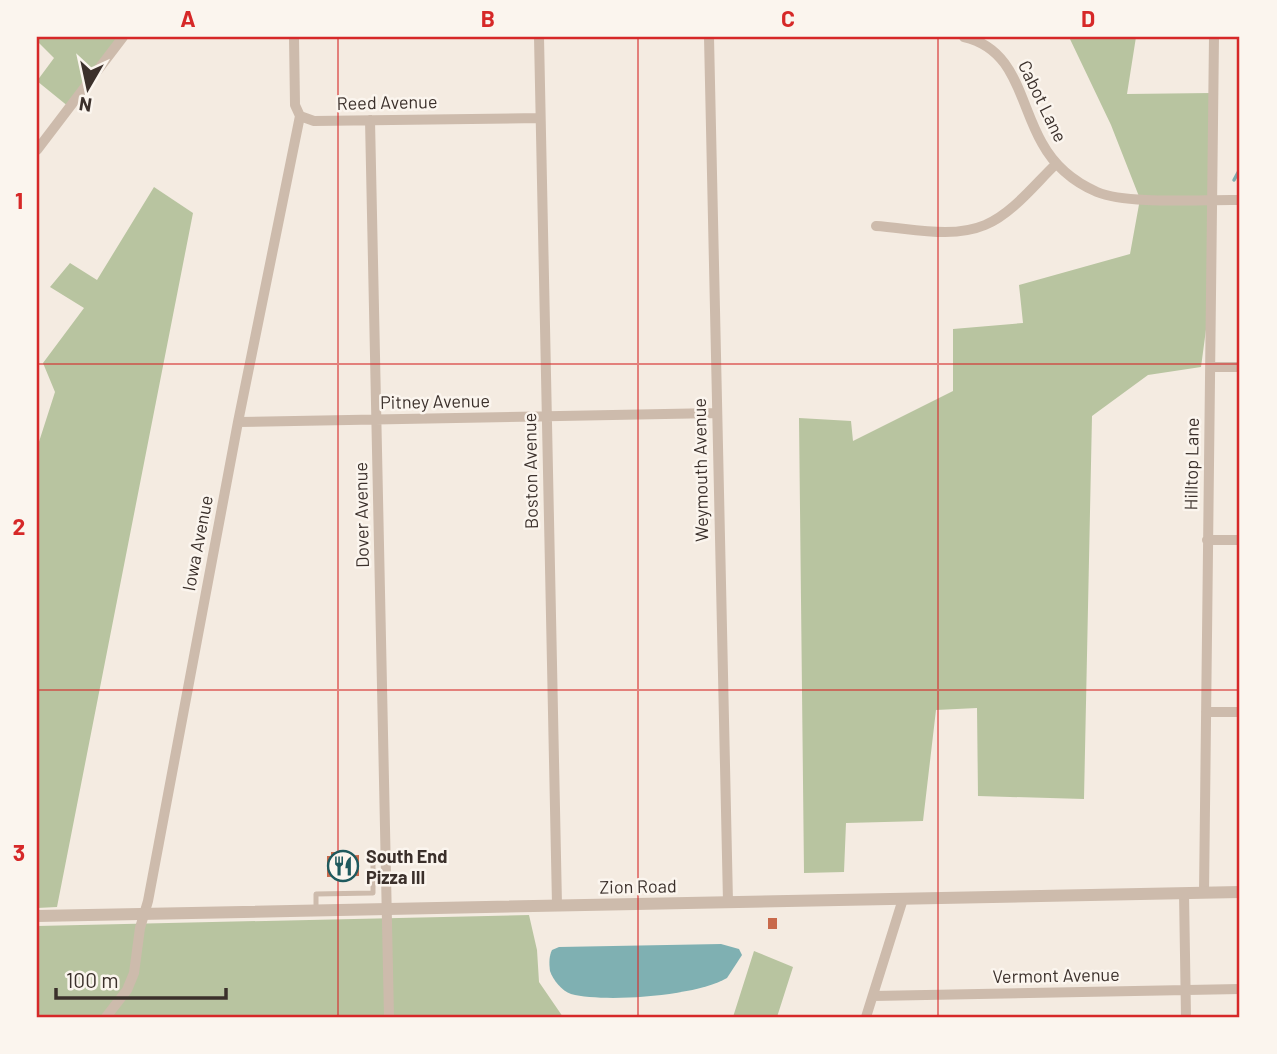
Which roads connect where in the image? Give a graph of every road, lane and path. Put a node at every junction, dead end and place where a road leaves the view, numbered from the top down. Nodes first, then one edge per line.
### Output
1 (123, 37) edge
2 (294, 37) edge
3 (539, 37) edge
4 (709, 37) edge
5 (964, 37) edge
6 (1214, 37) edge
7 (300, 116) junction
8 (540, 118) junction
9 (370, 120) junction
10 (37, 150) edge
11 (1056, 164) junction
12 (1211, 200) junction
13 (1240, 200) edge
14 (876, 226) dead end
15 (1210, 367) junction
16 (1240, 367) edge
17 (717, 413) junction
18 (547, 416) junction
19 (376, 419) junction
20 (238, 422) junction
21 (1207, 540) junction
22 (1240, 540) edge
23 (1206, 712) junction
24 (1240, 712) edge
25 (386, 859) junction
26 (1240, 892) edge
27 (368, 893) junction
28 (1184, 893) junction
29 (1204, 893) junction
30 (903, 899) junction
31 (727, 902) junction
32 (557, 905) junction
33 (368, 909) junction
34 (388, 909) junction
35 (316, 910) junction
36 (144, 913) junction
37 (37, 916) edge
38 (1240, 989) edge
39 (1185, 990) junction
40 (873, 996) junction
41 (106, 1017) edge
42 (389, 1017) edge
43 (866, 1017) edge
44 (1186, 1017) edge

1 - 10 street
2 - 7 street
3 - 8 street, Boston Avenue
4 - 17 street, Weymouth Avenue
5 - 11 street, Cabot Lane
6 - 12 street, Hilltop Lane
7 - 9 street, Reed Avenue
7 - 20 street, Iowa Avenue
8 - 9 street, Reed Avenue
8 - 18 street, Boston Avenue
9 - 19 street, Dover Avenue
11 - 12 street, Cabot Lane
11 - 14 street
12 - 13 street, Cabot Lane
12 - 15 street, Hilltop Lane
15 - 16 street
15 - 21 street, Hilltop Lane
17 - 18 street, Pitney Avenue
17 - 31 street, Weymouth Avenue
18 - 19 street, Pitney Avenue
18 - 32 street, Boston Avenue
19 - 20 street, Pitney Avenue
19 - 25 street, Dover Avenue
20 - 36 street, Iowa Avenue
21 - 22 street
21 - 23 street, Hilltop Lane
23 - 24 street
23 - 29 street, Hilltop Lane
25 - 27 lane
25 - 34 street, Dover Avenue
26 - 29 street, Zion Road
27 - 33 lane
27 - 35 lane
28 - 29 street, Zion Road
28 - 30 street, Zion Road
28 - 39 street
30 - 31 street, Zion Road
30 - 40 street
31 - 32 street, Zion Road
32 - 34 street, Zion Road
33 - 34 street, Zion Road
33 - 35 street, Zion Road
34 - 42 street, Dover Avenue
35 - 36 street, Zion Road
36 - 37 street, Zion Road
36 - 41 street, Iowa Avenue
38 - 39 street, Vermont Avenue
39 - 40 street, Vermont Avenue
39 - 44 street
40 - 43 street

